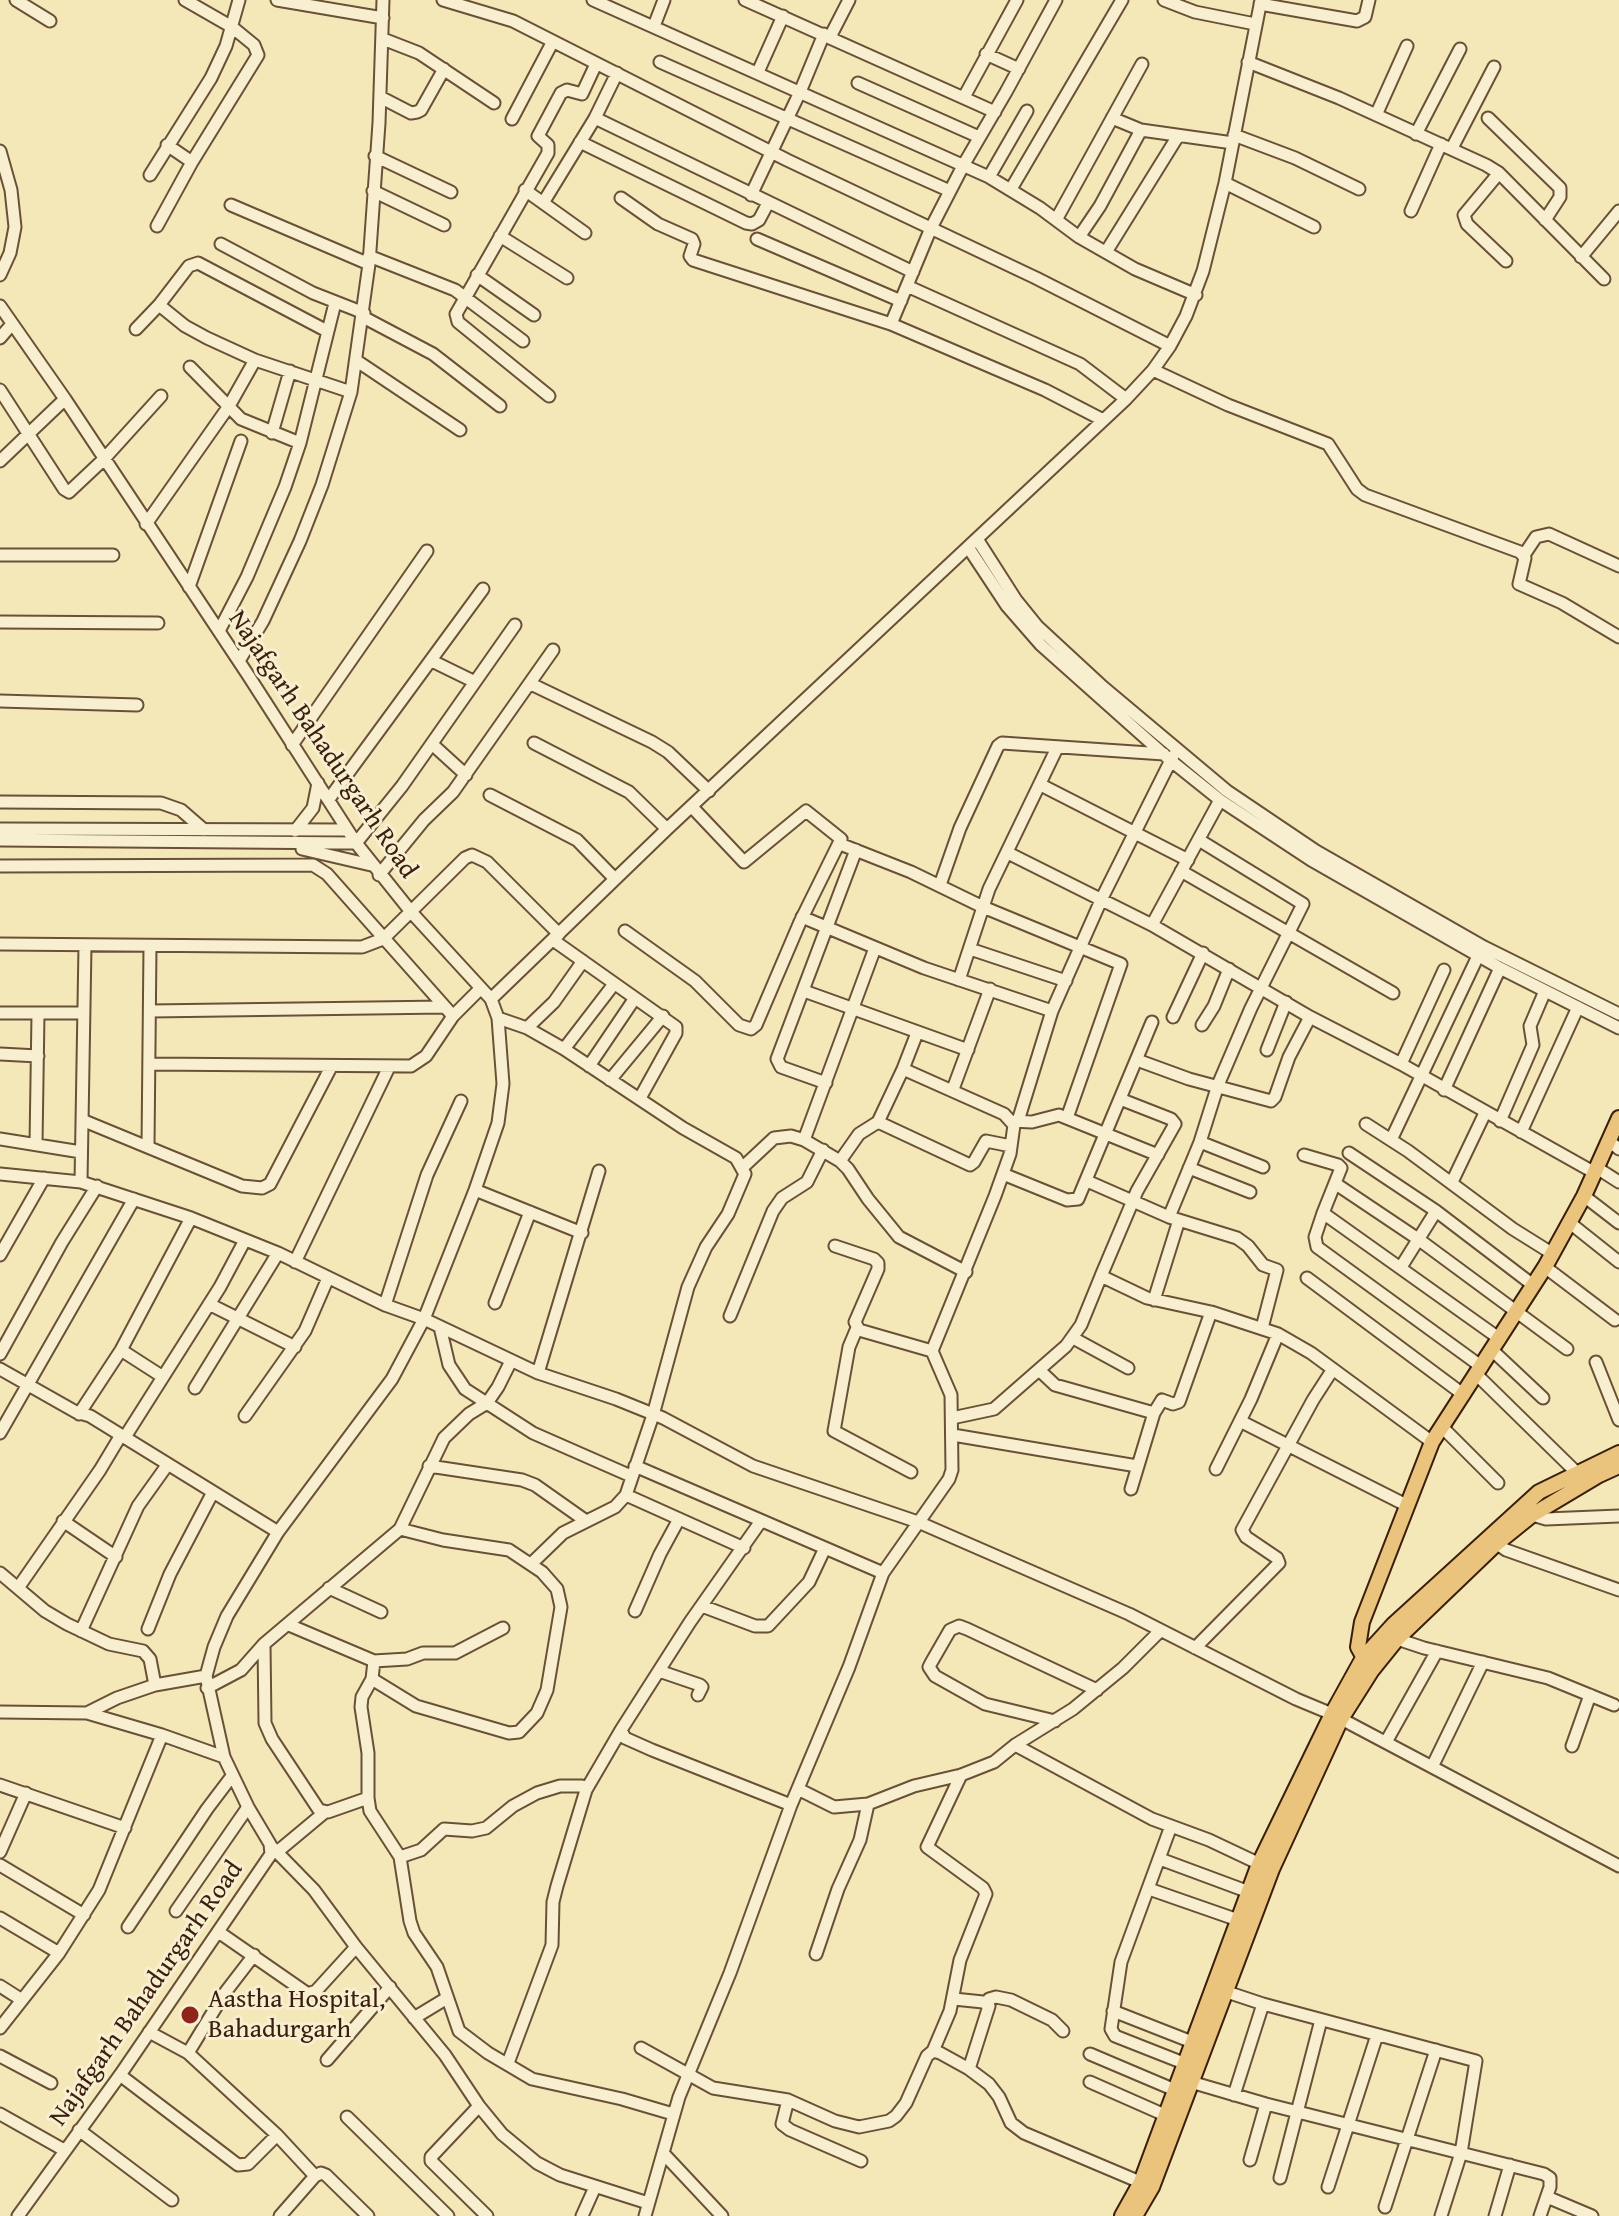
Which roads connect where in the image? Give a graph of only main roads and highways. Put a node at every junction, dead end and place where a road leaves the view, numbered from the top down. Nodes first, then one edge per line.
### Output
1 (1619, 1118) edge
2 (1614, 1145) edge
3 (1619, 1453) edge
4 (1619, 1466) edge
5 (1492, 1540) junction
6 (1368, 1664) junction
7 (1266, 1867) junction
8 (1220, 1990) junction
9 (1184, 2087) junction
10 (1146, 2185) junction
11 (1122, 2216) edge
12 (1135, 2216) edge

1 - 2 main road
2 - 6 main road
3 - 5 main road
4 - 5 main road
5 - 6 main road
5 - 6 main road
6 - 7 main road
7 - 8 main road
7 - 8 main road
8 - 9 main road
8 - 9 main road
9 - 10 main road
9 - 10 main road
10 - 11 main road
10 - 12 main road

